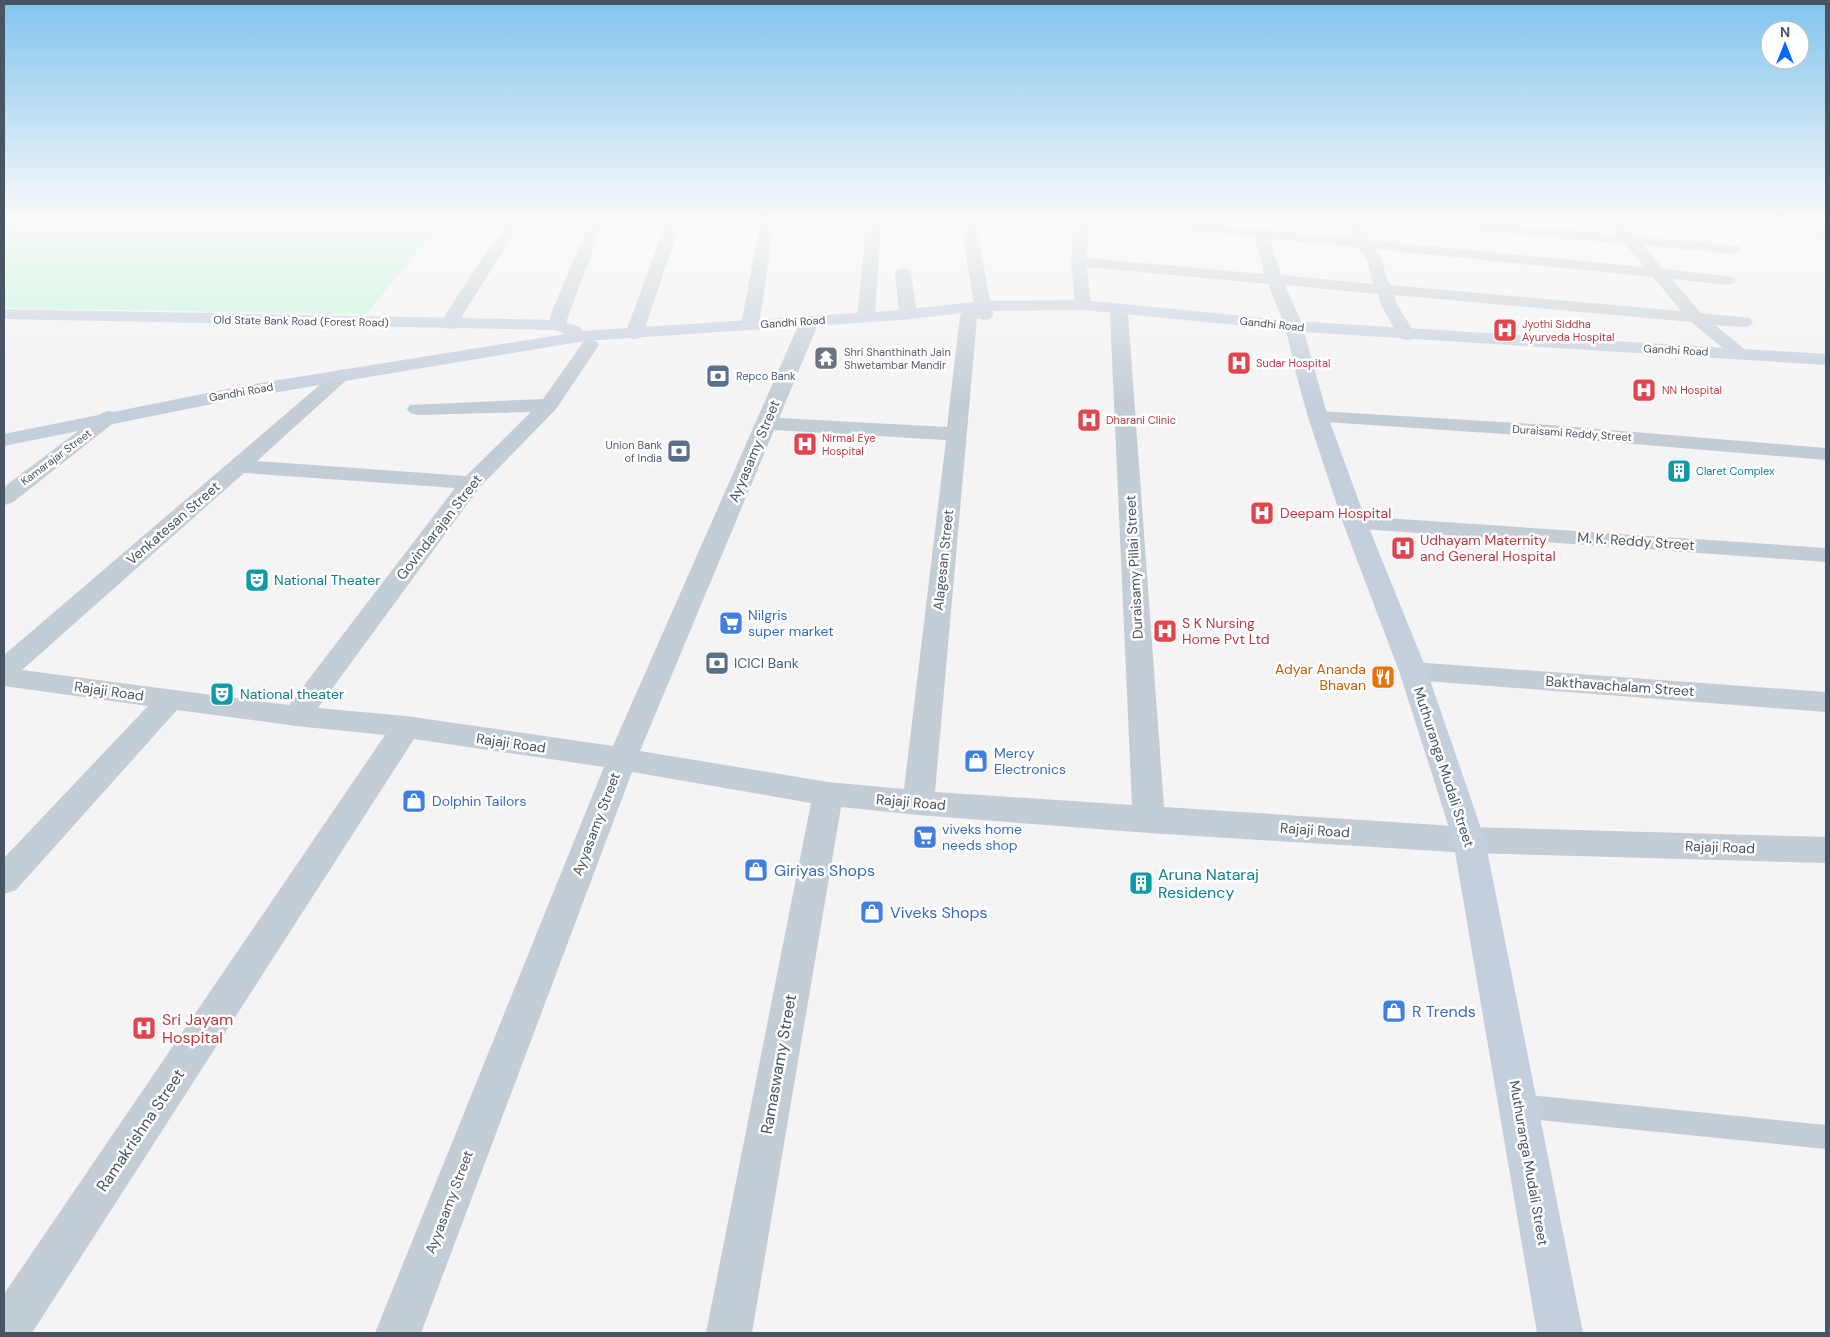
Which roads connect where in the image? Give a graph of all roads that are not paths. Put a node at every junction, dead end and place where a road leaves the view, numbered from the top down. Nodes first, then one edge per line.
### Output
1 (476, 280) edge
2 (573, 280) edge
3 (653, 280) edge
4 (758, 280) edge
5 (869, 280) edge
6 (905, 280) edge
7 (974, 280) edge
8 (1081, 280) edge
9 (1274, 280) edge
10 (1278, 280) edge
11 (1379, 280) edge
12 (1663, 280) edge
13 (1385, 290) junction
14 (1083, 305) junction
15 (978, 312) junction
16 (4, 314) edge
17 (908, 314) junction
18 (1119, 314) junction
19 (866, 317) junction
20 (1696, 318) junction
21 (1744, 322) dead end
22 (451, 324) junction
23 (558, 325) junction
24 (750, 325) junction
25 (807, 325) junction
26 (1295, 330) junction
27 (634, 334) junction
28 (1407, 334) junction
29 (587, 340) junction
30 (1740, 353) junction
31 (1826, 359) edge
32 (1826, 368) edge
33 (343, 375) junction
34 (550, 405) junction
35 (417, 409) dead end
36 (109, 417) junction
37 (1318, 417) junction
38 (766, 423) junction
39 (957, 434) junction
40 (4, 440) edge
41 (1826, 454) edge
42 (238, 466) junction
43 (471, 483) junction
44 (4, 498) edge
45 (1355, 523) junction
46 (1826, 555) edge
47 (4, 670) edge
48 (1413, 670) junction
49 (4, 677) edge
50 (171, 699) junction
51 (1826, 702) edge
52 (296, 716) junction
53 (406, 728) junction
54 (622, 759) junction
55 (828, 794) junction
56 (918, 803) junction
57 (1149, 820) junction
58 (1469, 840) junction
59 (1826, 850) edge
60 (4, 880) edge
61 (1518, 1106) junction
62 (1826, 1137) edge
63 (5, 1333) edge
64 (398, 1333) edge
65 (729, 1333) edge
66 (1560, 1333) edge

1 - 22 street
2 - 23 street
3 - 27 street
4 - 24 street
5 - 19 street
6 - 17 street
7 - 15 street, Alagesan Street
8 - 14 street
9 - 26 street
10 - 13 street
11 - 13 street
12 - 20 street
13 - 20 street
13 - 28 street
14 - 15 main road, Gandhi Road
14 - 26 main road, Gandhi Road
15 - 17 main road, Gandhi Road
15 - 18 main road, Gandhi Road
15 - 25 main road, Gandhi Road
15 - 39 street, Alagesan Street
16 - 22 main road, Old State Bank Road (Forest Road)
17 - 19 main road, Gandhi Road
18 - 26 main road, Gandhi Road
18 - 57 street, Duraisamy Pillai Street
19 - 25 main road, Gandhi Road
20 - 21 street
20 - 30 street
22 - 23 main road, Old State Bank Road (Forest Road)
23 - 29 main road, Old State Bank Road (Forest Road)
24 - 25 main road, Gandhi Road
24 - 27 main road, Gandhi Road
25 - 29 main road, Gandhi Road
25 - 38 street, Ayyasamy Street
26 - 28 main road, Gandhi Road
26 - 32 main road, Gandhi Road
26 - 37 main road, Muthuranga Mudali Street
27 - 29 main road, Gandhi Road
28 - 30 main road, Gandhi Road
29 - 33 main road, Gandhi Road
29 - 34 street, Govindarajan Street
30 - 31 main road, Gandhi Road
33 - 36 main road, Gandhi Road
33 - 42 street, Venkatesan Street
34 - 35 street
34 - 43 street, Govindarajan Street
36 - 40 main road, Gandhi Road
36 - 44 street, Kamarajar Street
37 - 41 street, Duraisami Reddy Street
37 - 45 main road, Muthuranga Mudali Street
38 - 39 street
38 - 54 street, Ayyasamy Street
39 - 56 street, Alagesan Street
42 - 43 street
42 - 47 street, Venkatesan Street
43 - 52 street, Govindarajan Street
45 - 46 street, M. K. Reddy Street
45 - 48 main road, Muthuranga Mudali Street
48 - 51 street, Bakthavachalam Street
48 - 58 main road, Muthuranga Mudali Street
49 - 50 street, Rajaji Road
50 - 52 street, Rajaji Road
50 - 60 street
52 - 53 street, Rajaji Road
53 - 54 street, Rajaji Road
53 - 63 street, Ramakrishna Street
54 - 55 street, Rajaji Road
54 - 64 street, Ayyasamy Street
55 - 56 street, Rajaji Road
55 - 65 street, Ramaswamy Street
56 - 57 street, Rajaji Road
57 - 58 street, Rajaji Road
58 - 59 street, Rajaji Road
58 - 61 main road, Muthuranga Mudali Street
61 - 62 lane
61 - 66 main road, Muthuranga Mudali Street

